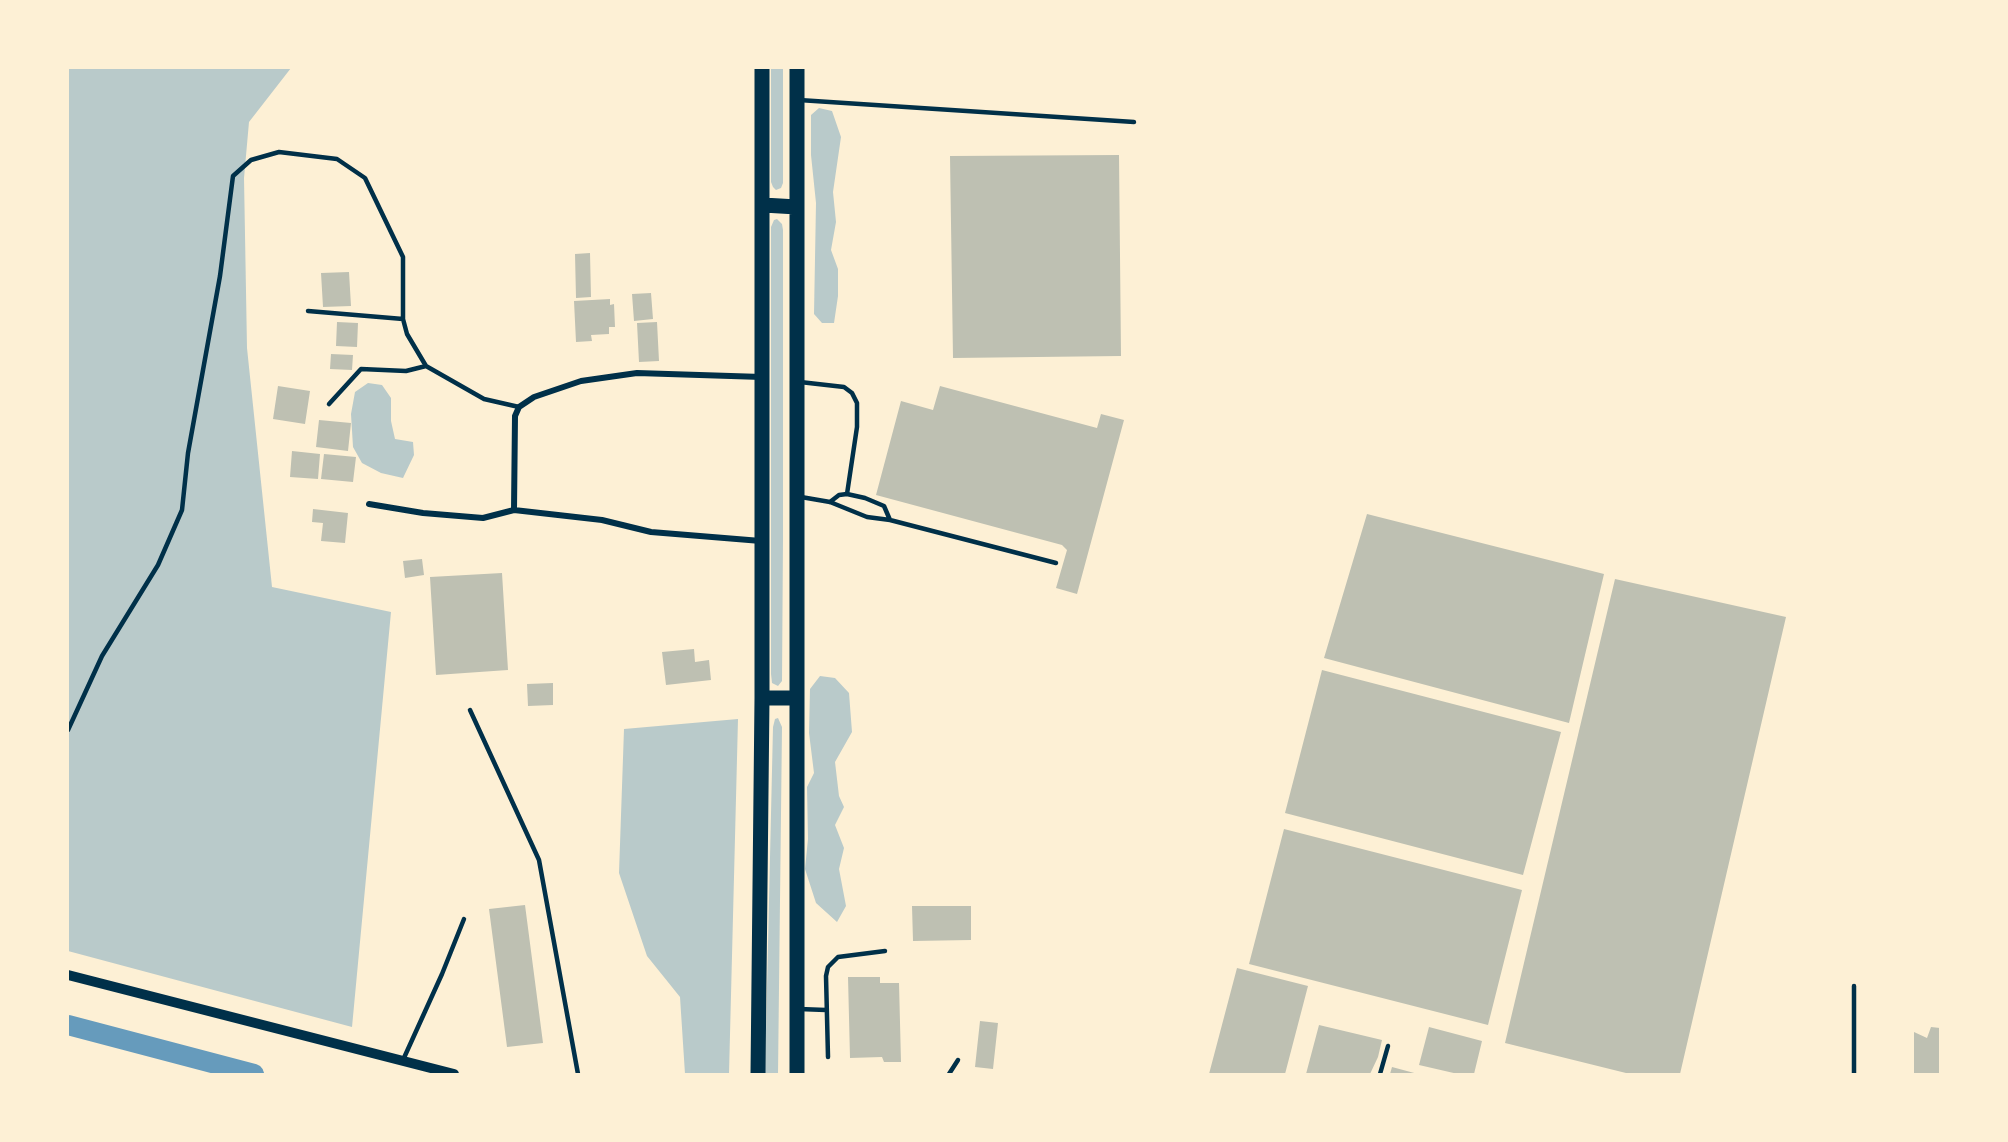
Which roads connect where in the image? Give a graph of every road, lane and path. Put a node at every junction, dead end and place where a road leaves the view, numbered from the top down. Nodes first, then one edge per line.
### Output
1 (762, 68) edge
2 (797, 68) edge
3 (797, 99) junction
4 (1134, 122) dead end
5 (763, 205) junction
6 (796, 207) junction
7 (308, 311) dead end
8 (403, 318) junction
9 (426, 366) junction
10 (763, 376) junction
11 (796, 381) junction
12 (329, 404) dead end
13 (519, 407) junction
14 (846, 494) junction
15 (796, 497) junction
16 (830, 502) junction
17 (369, 504) dead end
18 (514, 510) junction
19 (890, 520) junction
20 (761, 541) junction
21 (1056, 563) dead end
22 (762, 698) junction
23 (796, 698) junction
24 (470, 710) dead end
25 (68, 730) edge
26 (464, 919) dead end
27 (885, 951) dead end
28 (68, 975) edge
29 (1854, 986) dead end
30 (796, 1009) junction
31 (826, 1010) junction
32 (1388, 1046) dead end
33 (828, 1057) dead end
34 (958, 1060) dead end
35 (402, 1062) junction
36 (454, 1074) edge
37 (578, 1074) edge
38 (758, 1074) edge
39 (797, 1074) edge
40 (949, 1074) edge
41 (1380, 1074) edge
42 (1854, 1074) edge

1 - 5 main road
2 - 3 main road
3 - 4 lane
3 - 6 main road
5 - 6 main road
5 - 10 main road
6 - 11 main road
7 - 8 lane
8 - 9 lane
8 - 25 lane
9 - 12 lane
9 - 13 lane
10 - 13 street
10 - 20 main road
11 - 14 lane
11 - 15 main road
13 - 18 street
14 - 16 lane
14 - 19 lane
15 - 16 lane
15 - 23 main road
16 - 19 lane
17 - 18 street
18 - 20 street
19 - 21 lane
20 - 22 main road
22 - 23 main road
22 - 38 main road
23 - 30 main road
24 - 37 lane
26 - 35 lane
27 - 31 lane
28 - 35 street
29 - 42 lane
30 - 31 lane
30 - 39 main road
31 - 33 lane
32 - 41 lane
34 - 40 lane
35 - 36 street

